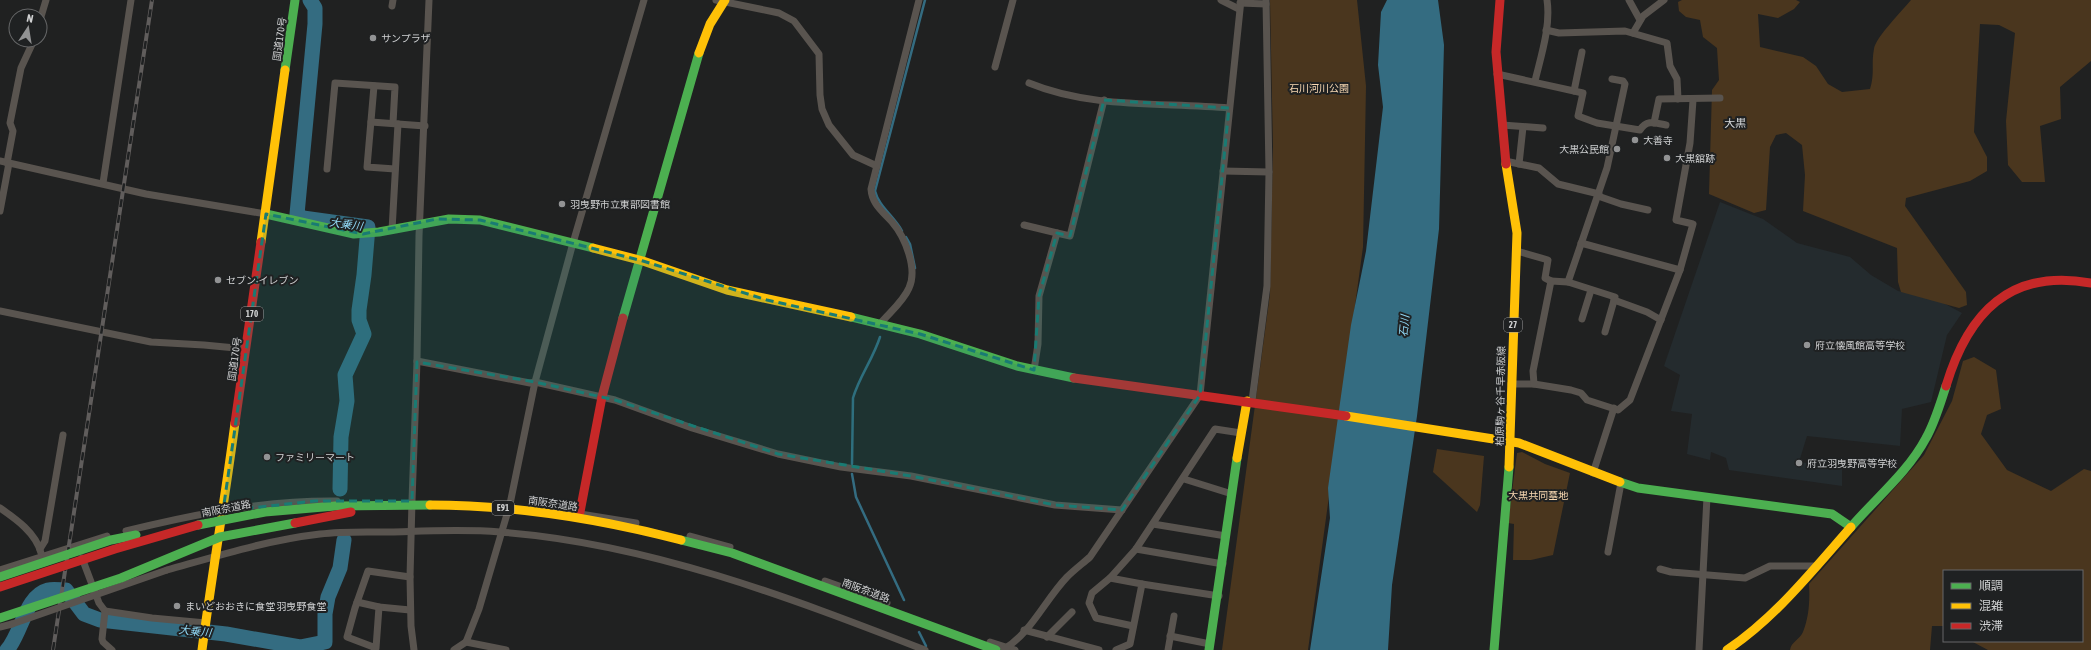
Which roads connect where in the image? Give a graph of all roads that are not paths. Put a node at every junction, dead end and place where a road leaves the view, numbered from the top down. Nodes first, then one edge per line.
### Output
1 (131, 0) edge
2 (295, 0) edge
3 (429, 0) edge
4 (644, 0) edge
5 (919, 0) edge
6 (1013, 0) edge
7 (1221, 0) edge
8 (1500, 0) edge
9 (1547, 0) edge
10 (1629, 0) edge
11 (1664, 0) edge
12 (721, 1) edge
13 (1266, 2) edge
14 (1240, 4) edge
15 (1640, 20) junction
16 (1546, 30) junction
17 (1633, 34) junction
18 (31, 48) edge
19 (1582, 52) dead end
20 (995, 67) dead end
21 (1497, 74) junction
22 (1612, 78) dead end
23 (1535, 82) junction
24 (1029, 83) dead end
25 (374, 86) junction
26 (1574, 91) junction
27 (1720, 98) dead end
28 (1678, 99) junction
29 (1104, 100) junction
30 (1693, 100) junction
31 (1230, 108) junction
32 (371, 122) junction
33 (395, 123) junction
34 (1654, 123) junction
35 (1502, 125) junction
36 (1666, 125) dead end
37 (425, 126) junction
38 (1616, 126) junction
39 (1524, 127) junction
40 (1543, 128) dead end
41 (1506, 161) junction
42 (5, 162) edge
43 (1519, 164) junction
44 (877, 166) junction
45 (395, 168) junction
46 (327, 170) dead end
47 (1223, 171) junction
48 (1269, 172) junction
49 (103, 183) junction
50 (1598, 195) junction
51 (1648, 210) dead end
52 (0, 211) edge
53 (266, 214) junction
54 (420, 223) junction
55 (1024, 225) dead end
56 (392, 230) junction
57 (1057, 233) junction
58 (572, 243) junction
59 (1581, 243) junction
60 (1517, 251) junction
61 (639, 260) junction
62 (1680, 270) junction
63 (1551, 280) junction
64 (1568, 282) junction
65 (2091, 283) edge
66 (1591, 290) junction
67 (1614, 300) junction
68 (0, 311) edge
69 (1582, 319) dead end
70 (1661, 320) junction
71 (880, 324) junction
72 (1605, 332) dead end
73 (246, 350) junction
74 (417, 362) junction
75 (1034, 370) junction
76 (535, 382) junction
77 (1511, 384) junction
78 (1534, 384) junction
79 (1200, 395) junction
80 (602, 397) junction
81 (1253, 402) junction
82 (1614, 408) junction
83 (1241, 433) junction
84 (63, 435) dead end
85 (1511, 441) junction
86 (1593, 473) junction
87 (1184, 479) junction
88 (1621, 483) junction
89 (1232, 494) junction
90 (1707, 497) junction
91 (412, 501) junction
92 (510, 504) junction
93 (0, 508) edge
94 (1122, 510) junction
95 (223, 511) junction
96 (354, 512) junction
97 (580, 512) junction
98 (1153, 524) junction
99 (190, 527) junction
100 (1852, 527) junction
101 (411, 531) junction
102 (502, 532) junction
103 (1226, 536) junction
104 (78, 544) junction
105 (1136, 549) junction
106 (41, 552) junction
107 (1608, 552) dead end
108 (214, 557) junction
109 (1223, 564) junction
110 (1816, 566) junction
111 (1660, 569) dead end
112 (0, 570) edge
113 (1703, 575) junction
114 (0, 577) edge
115 (410, 577) junction
116 (1110, 578) junction
117 (1142, 584) junction
118 (0, 587) edge
119 (0, 592) edge
120 (1218, 596) junction
121 (357, 602) junction
122 (379, 607) junction
123 (410, 610) junction
124 (1072, 612) dead end
125 (1174, 616) dead end
126 (104, 618) junction
127 (0, 624) edge
128 (206, 625) junction
129 (1133, 626) junction
130 (1024, 630) junction
131 (1170, 636) junction
132 (1047, 637) junction
133 (466, 642) junction
134 (1209, 647) edge
135 (1005, 649) edge
136 (112, 650) edge
137 (202, 650) edge
138 (414, 650) edge
139 (454, 650) edge
140 (506, 650) edge
141 (925, 650) edge
142 (980, 650) edge
143 (996, 650) edge
144 (1016, 650) edge
145 (1099, 650) edge
146 (1116, 650) edge
147 (1168, 650) edge
148 (1494, 650) edge
149 (1699, 650) edge
150 (1727, 650) edge

1 - 49 street
2 - 53 main road, 国道170号 / 170
3 - 37 street
4 - 58 street
5 - 44 street
6 - 20 street
7 - 14 street
8 - 21 main road, 柏原駒ヶ谷千早赤阪線 / 27
9 - 16 street
10 - 15 street
11 - 15 street
12 - 44 street
12 - 61 main road
13 - 14 street
13 - 48 street
14 - 31 street
15 - 17 street
16 - 17 street
16 - 23 street
17 - 28 street
18 - 42 street
19 - 26 street
21 - 23 street
21 - 35 main road, 柏原駒ヶ谷千早赤阪線 / 27
22 - 38 street
23 - 26 street
24 - 29 street
25 - 32 street
25 - 33 street
25 - 46 street
26 - 38 street
27 - 30 street
28 - 30 street
28 - 34 street
29 - 31 street
29 - 57 street
30 - 62 street
31 - 47 street
32 - 33 street
32 - 45 street
33 - 37 street
33 - 45 street
34 - 36 street
34 - 38 street
35 - 39 street
35 - 41 main road, 柏原駒ヶ谷千早赤阪線 / 27
37 - 54 street
38 - 50 street
39 - 40 street
39 - 43 street
41 - 43 street
41 - 60 main road, 柏原駒ヶ谷千早赤阪線 / 27
42 - 49 street
42 - 52 street
43 - 50 street
44 - 71 street
45 - 56 street
47 - 48 street
47 - 79 street
48 - 81 street
49 - 53 street
50 - 51 street
50 - 59 street
53 - 56 main road
53 - 73 main road, 国道170号 / 170
54 - 56 main road
54 - 58 main road
54 - 74 street
55 - 57 street
57 - 75 street
58 - 61 main road
58 - 76 street
59 - 62 street
59 - 64 street
60 - 63 street
60 - 77 main road, 柏原駒ヶ谷千早赤阪線 / 27
61 - 71 main road
61 - 80 main road
62 - 70 street
63 - 64 street
63 - 78 street
64 - 66 street
65 - 100 main road
66 - 67 street
66 - 69 street
67 - 70 street
67 - 72 street
68 - 73 street
70 - 82 street
71 - 75 main road
73 - 95 main road, 国道170号 / 170
74 - 76 street
74 - 91 street
75 - 79 main road
76 - 80 street
76 - 92 street
77 - 78 street
77 - 85 main road, 柏原駒ヶ谷千早赤阪線 / 27
78 - 82 street
79 - 81 main road
79 - 94 street
80 - 94 street
80 - 97 main road
81 - 83 main road
81 - 85 main road
82 - 86 street
83 - 87 street
83 - 89 main road
84 - 106 street
85 - 86 main road
85 - 148 main road, 柏原駒ヶ谷千早赤阪線 / 27
86 - 88 main road
87 - 89 street
87 - 98 street
88 - 90 main road
88 - 107 street
89 - 103 main road
90 - 100 main road
90 - 113 street
91 - 92 street
91 - 95 street
91 - 101 street
92 - 97 street
92 - 102 street
93 - 106 street
94 - 130 street
95 - 104 street
95 - 108 main road, 国道170号 / 170
96 - 119 main road, 南阪奈道路 / E91, bridge
96 - 127 main road, bridge
96 - 142 main road, 南阪奈道路 / E91
97 - 135 street
98 - 103 street
98 - 105 street
99 - 114 main road, bridge
99 - 118 main road, 南阪奈道路 / E91, bridge
99 - 143 main road, 南阪奈道路 / E91, bridge
100 - 110 main road
101 - 102 street
101 - 108 street
101 - 115 street
102 - 133 street
102 - 141 street
103 - 109 main road
104 - 106 street
104 - 126 street
105 - 109 street
105 - 116 street
106 - 112 street
108 - 127 street, bridge
108 - 128 main road, 国道170号 / 170
109 - 120 main road
110 - 113 street
110 - 150 main road
111 - 113 street
113 - 149 street
115 - 121 street
115 - 123 street
116 - 117 street
116 - 129 street
117 - 120 street
117 - 129 street
120 - 134 main road
121 - 122 street
121 - 122 street
122 - 123 street
123 - 138 street
124 - 132 street
125 - 131 street
126 - 128 street
126 - 136 street
128 - 137 main road, 国道170号 / 170
129 - 146 street
130 - 132 street
130 - 135 street
131 - 134 street
131 - 147 street
132 - 145 street
133 - 139 street
133 - 140 street
135 - 144 street

